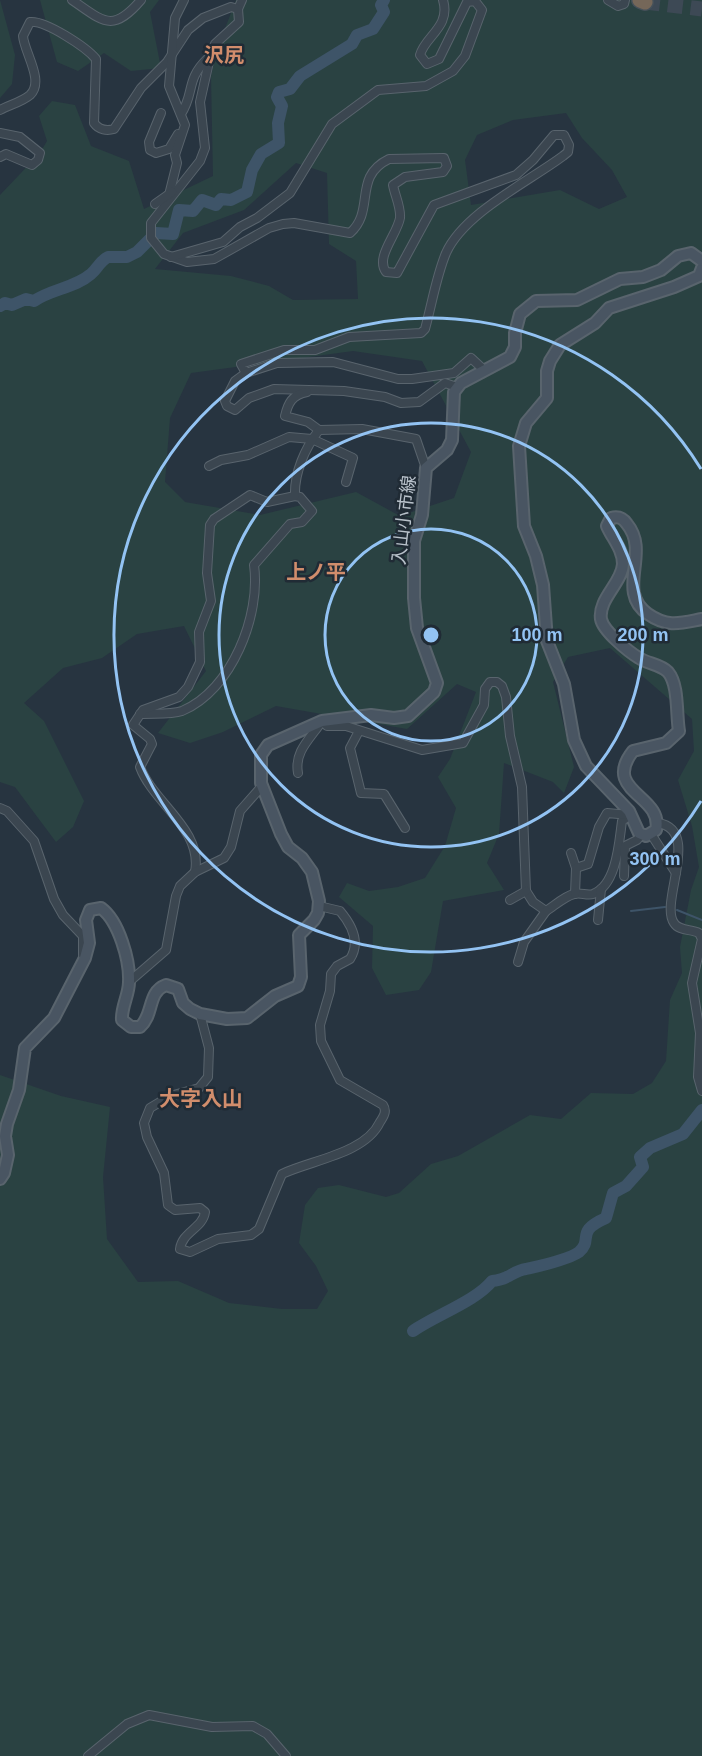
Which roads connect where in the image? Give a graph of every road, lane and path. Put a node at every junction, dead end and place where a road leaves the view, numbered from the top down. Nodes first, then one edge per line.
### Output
1 (72, 0) edge
2 (141, 0) edge
3 (184, 0) edge
4 (242, 0) edge
5 (443, 0) edge
6 (608, 0) edge
7 (625, 0) edge
8 (238, 9) junction
9 (173, 54) junction
10 (209, 57) junction
11 (0, 110) edge
12 (160, 112) dead end
13 (181, 114) junction
14 (183, 131) junction
15 (0, 133) edge
16 (0, 157) edge
17 (178, 188) junction
18 (169, 195) junction
19 (154, 204) dead end
20 (171, 257) junction
21 (702, 261) edge
22 (702, 268) edge
23 (484, 370) junction
24 (246, 373) junction
25 (458, 387) junction
26 (310, 389) junction
27 (319, 430) junction
28 (312, 438) junction
29 (209, 466) dead end
30 (426, 468) junction
31 (346, 482) dead end
32 (295, 496) junction
33 (702, 620) edge
34 (138, 714) junction
35 (322, 721) junction
36 (359, 731) junction
37 (298, 773) dead end
38 (262, 786) junction
39 (0, 808) edge
40 (630, 814) junction
41 (658, 823) junction
42 (405, 828) dead end
43 (646, 834) junction
44 (571, 853) dead end
45 (576, 868) junction
46 (195, 872) junction
47 (676, 874) junction
48 (624, 876) dead end
49 (601, 889) junction
50 (526, 891) junction
51 (574, 894) junction
52 (510, 900) dead end
53 (319, 906) junction
54 (546, 911) junction
55 (598, 920) dead end
56 (86, 958) junction
57 (518, 962) dead end
58 (129, 982) junction
59 (200, 1014) junction
60 (702, 1091) edge
61 (0, 1179) edge
62 (88, 1756) edge
63 (286, 1756) edge

1 - 2 street
3 - 9 street
4 - 8 street
5 - 20 street
6 - 7 street
8 - 9 street
8 - 10 street
9 - 11 street
9 - 13 street
10 - 13 street
10 - 17 street
12 - 14 street
13 - 14 street
14 - 18 street
15 - 16 street
17 - 18 street
17 - 20 street
18 - 19 street
20 - 24 street
21 - 23 main road
22 - 40 main road
23 - 24 street
23 - 25 main road
24 - 26 street
25 - 26 street
25 - 30 main road, 入山小市線
26 - 27 street
27 - 28 street
27 - 30 street
28 - 29 street
28 - 31 street
28 - 32 street
30 - 35 main road, 入山小市線
32 - 34 street
32 - 34 street
33 - 41 main road
34 - 46 street
35 - 36 street
35 - 37 street
35 - 38 main road, 入山小市線
36 - 42 street
36 - 50 street
38 - 46 street
38 - 53 main road, 入山小市線
39 - 56 street
40 - 43 main road
40 - 45 street
40 - 49 street
41 - 43 main road
41 - 47 street
43 - 47 street
43 - 48 street
44 - 45 street
45 - 51 street
46 - 58 street
47 - 60 street
49 - 51 street
49 - 55 street
50 - 52 street
50 - 54 street
51 - 54 street
53 - 59 main road
53 - 59 street
54 - 57 street
56 - 58 main road
56 - 61 main road
58 - 59 main road
62 - 63 street

